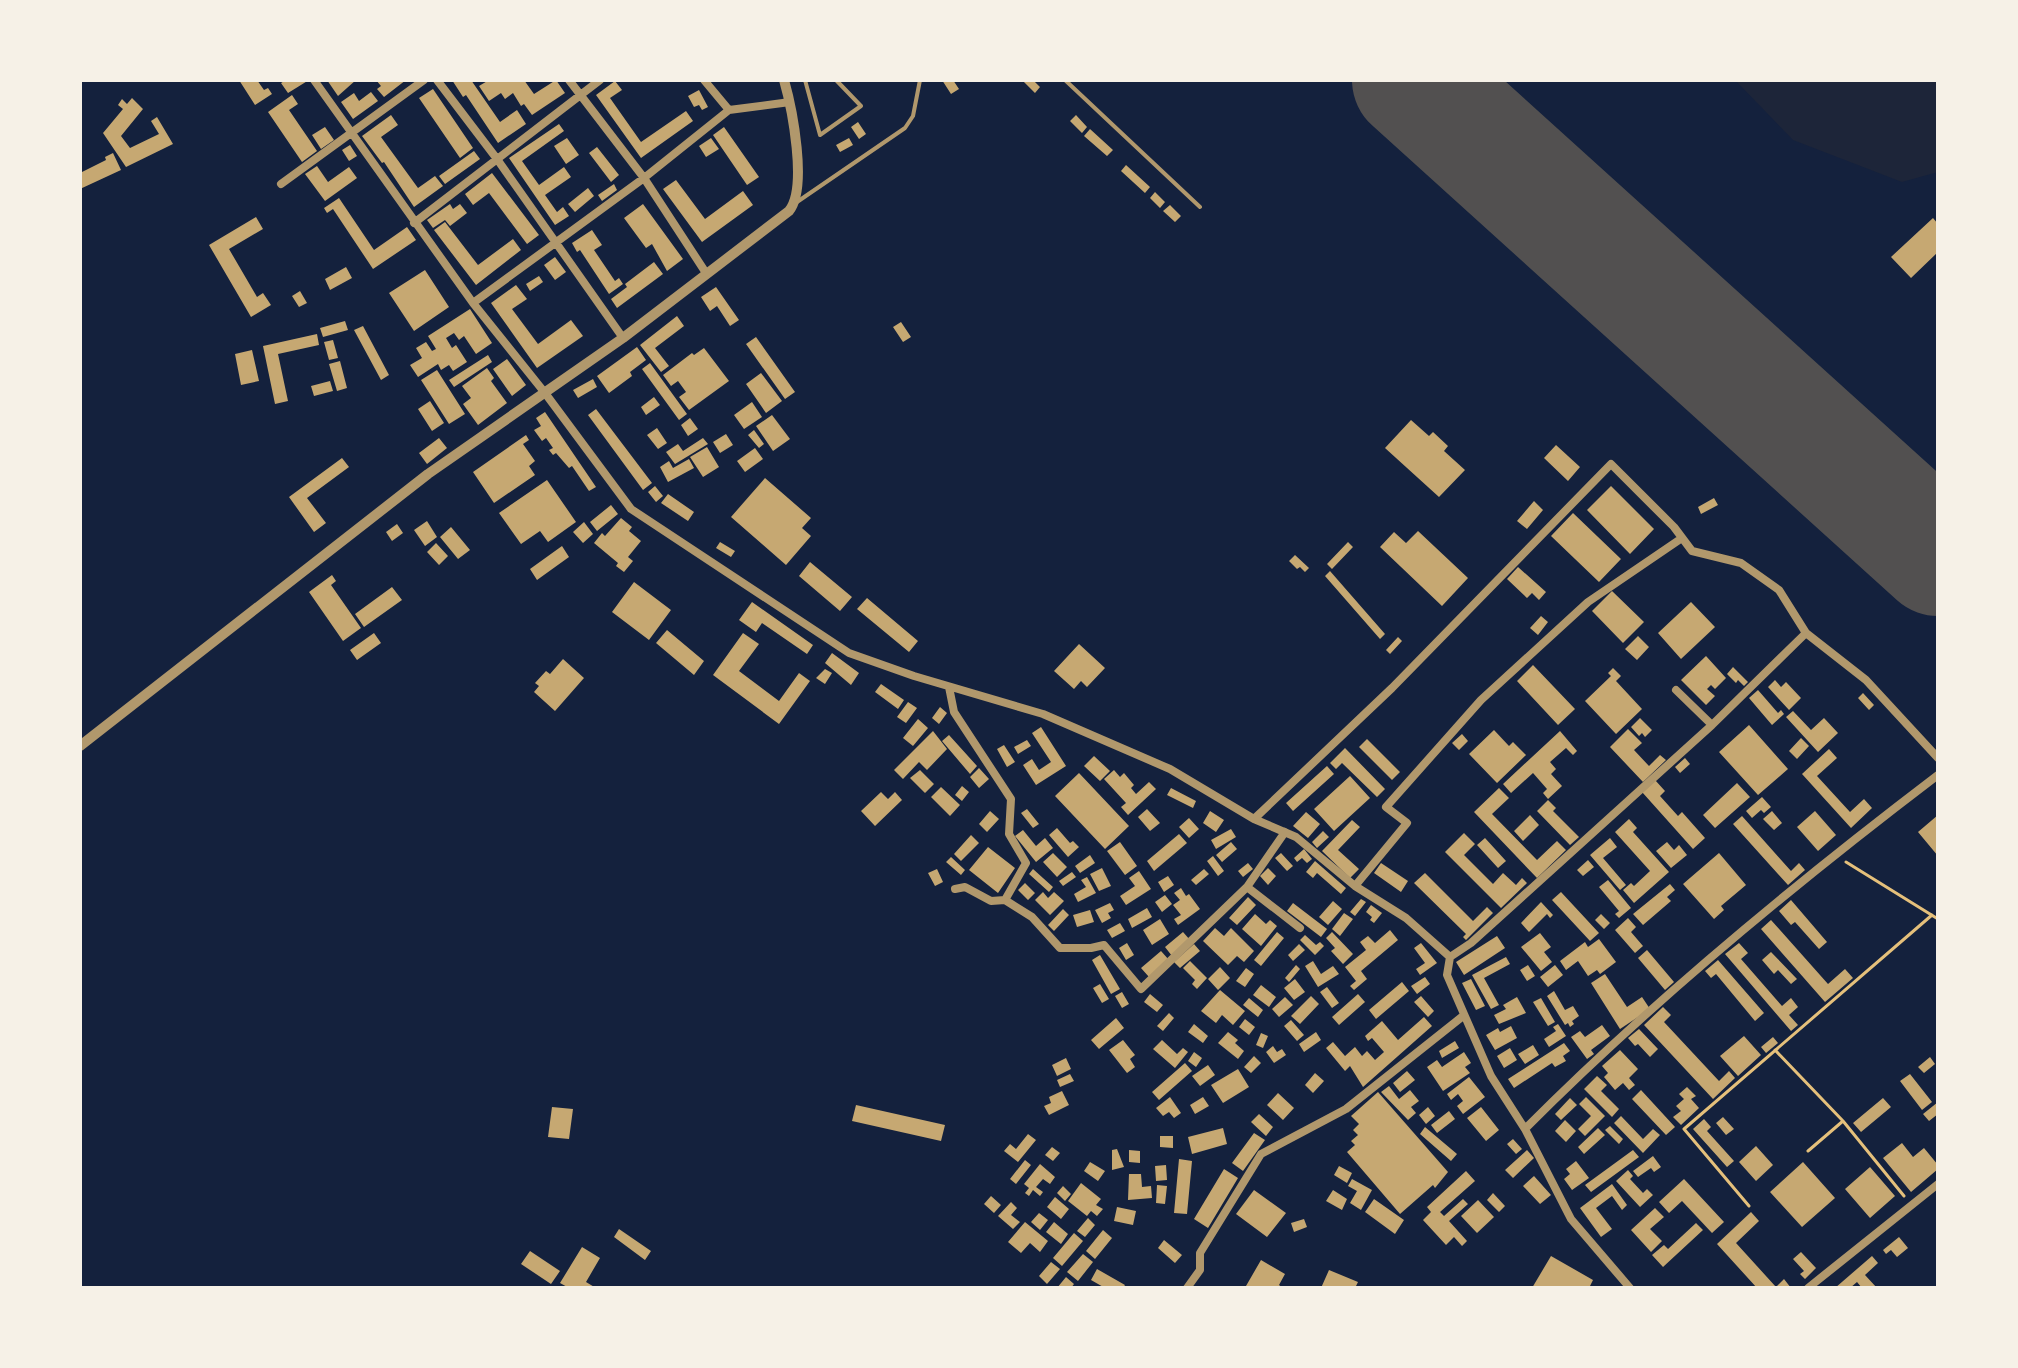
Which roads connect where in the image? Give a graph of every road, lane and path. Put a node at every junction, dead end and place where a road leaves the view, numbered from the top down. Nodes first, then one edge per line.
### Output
1 (314, 80) edge
2 (424, 80) edge
3 (437, 80) edge
4 (569, 80) edge
5 (600, 80) edge
6 (704, 80) edge
7 (784, 80) edge
8 (805, 80) edge
9 (836, 80) edge
10 (920, 80) edge
11 (1065, 80) edge
12 (580, 94) junction
13 (790, 102) junction
14 (729, 110) junction
15 (351, 134) junction
16 (497, 159) junction
17 (644, 178) junction
18 (281, 184) dead end
19 (795, 203) junction
20 (1200, 207) dead end
21 (414, 223) junction
22 (556, 242) junction
23 (706, 273) junction
24 (473, 303) junction
25 (623, 338) junction
26 (545, 393) junction
27 (1682, 538) junction
28 (1806, 633) junction
29 (949, 687) junction
30 (1676, 690) dead end
31 (1712, 725) junction
32 (80, 746) edge
33 (1938, 758) edge
34 (1938, 775) edge
35 (1254, 819) junction
36 (1285, 832) junction
37 (1835, 855) junction
38 (1355, 886) junction
39 (1247, 887) junction
40 (955, 889) dead end
41 (1005, 900) junction
42 (1932, 915) junction
43 (1938, 919) edge
44 (1300, 928) dead end
45 (1450, 957) junction
46 (1463, 1016) junction
47 (1775, 1050) junction
48 (1843, 1121) junction
49 (1525, 1129) junction
50 (1808, 1151) dead end
51 (1938, 1184) edge
52 (1911, 1205) junction
53 (1749, 1206) dead end
54 (1187, 1288) edge
55 (1630, 1288) edge
56 (1808, 1288) edge

1 - 15 street
2 - 15 street
3 - 16 street
4 - 12 street
5 - 12 street
6 - 14 street
7 - 13 street
8 - 9 lane
10 - 19 lane
11 - 20 lane
12 - 16 street
12 - 17 street
13 - 14 street
13 - 19 street
14 - 17 street
15 - 18 street
15 - 21 street
16 - 21 street
16 - 22 street
17 - 22 street
17 - 23 street
19 - 23 street
21 - 24 street
22 - 24 street
22 - 25 street
23 - 25 street
24 - 26 street
25 - 26 street
26 - 29 street
26 - 32 street
27 - 28 street
27 - 35 street
27 - 38 street
28 - 31 street
28 - 33 street
29 - 35 street
29 - 41 street
30 - 31 street
31 - 45 street
34 - 37 street
35 - 36 street
36 - 38 street
36 - 39 street
37 - 42 path
37 - 49 street
38 - 45 street
39 - 41 street
39 - 44 street
40 - 41 street
42 - 43 path
42 - 47 path
45 - 46 street
46 - 49 street
46 - 54 street
47 - 48 path
47 - 53 path
48 - 50 path
48 - 52 path
49 - 55 street
51 - 52 street
52 - 56 street

